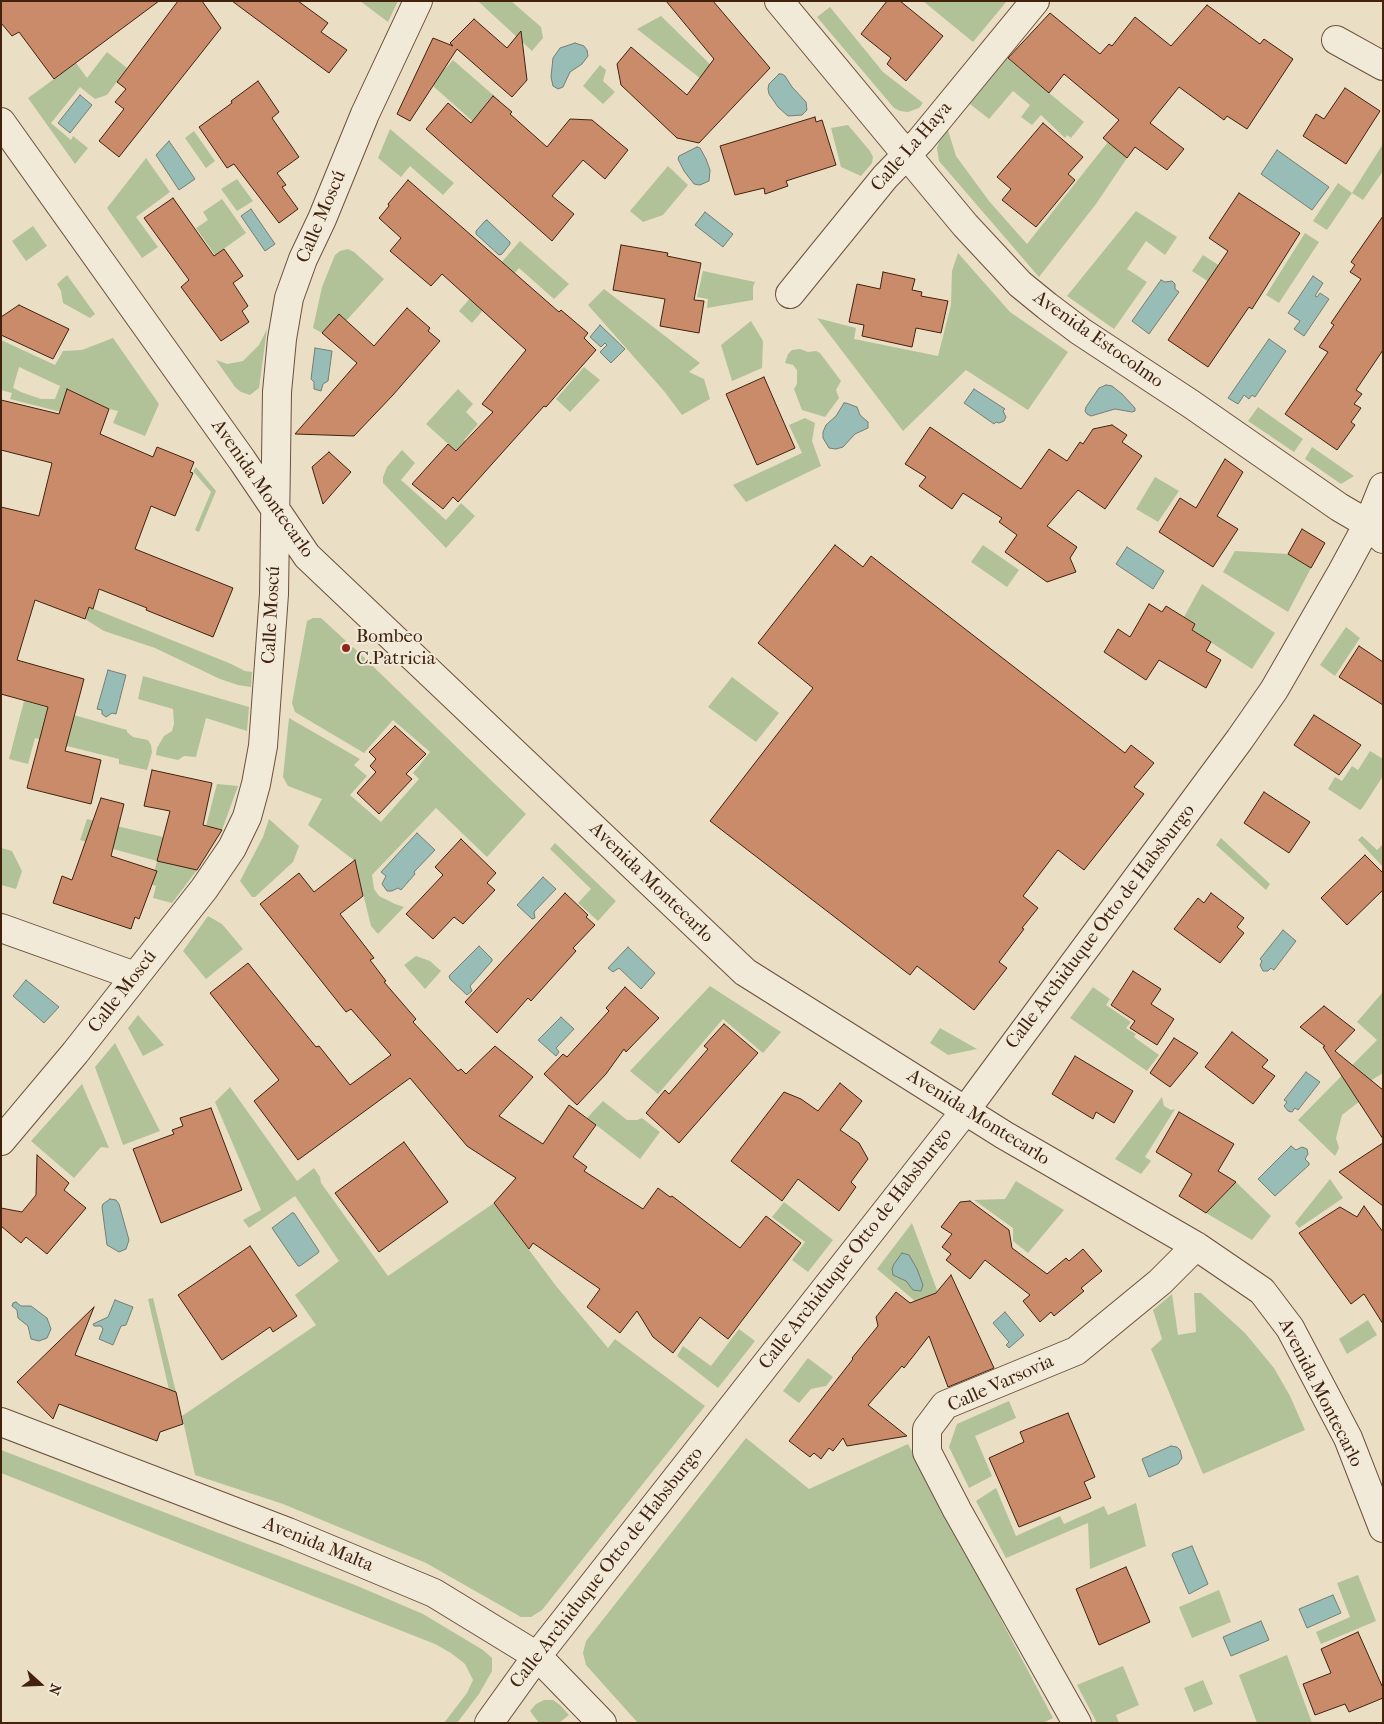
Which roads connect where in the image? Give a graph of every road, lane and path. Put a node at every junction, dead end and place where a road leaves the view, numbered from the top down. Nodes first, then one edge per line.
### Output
1 (418, 1) edge
2 (779, 1) edge
3 (1035, 1) edge
4 (1336, 40) dead end
5 (1383, 66) edge
6 (1, 122) edge
7 (907, 154) junction
8 (790, 294) dead end
9 (1383, 486) edge
10 (276, 509) junction
11 (1375, 532) edge
12 (1, 928) edge
13 (135, 976) junction
14 (965, 1110) junction
15 (1, 1141) edge
16 (1196, 1246) junction
17 (1, 1422) edge
18 (1383, 1528) edge
19 (537, 1656) junction
20 (489, 1723) edge
21 (602, 1723) edge
22 (1077, 1723) edge

1 - 10 street, Calle Moscú
2 - 7 street, Avenida Estocolmo
3 - 7 street, Calle La Haya
4 - 5 street
6 - 10 street, Avenida Montecarlo
7 - 8 street, Calle La Haya
7 - 11 street, Avenida Estocolmo
9 - 11 street, Calle Archiduque Otto de Habsburgo
10 - 13 street, Calle Moscú
10 - 14 street, Avenida Montecarlo
11 - 14 street, Calle Archiduque Otto de Habsburgo
12 - 13 street
13 - 15 street, Calle Moscú
14 - 16 street, Avenida Montecarlo
14 - 19 street, Calle Archiduque Otto de Habsburgo
16 - 18 street, Avenida Montecarlo
16 - 22 street, Calle Varsovia
17 - 19 street, Avenida Malta
19 - 20 street, Calle Archiduque Otto de Habsburgo
19 - 21 street, Avenida Malta

